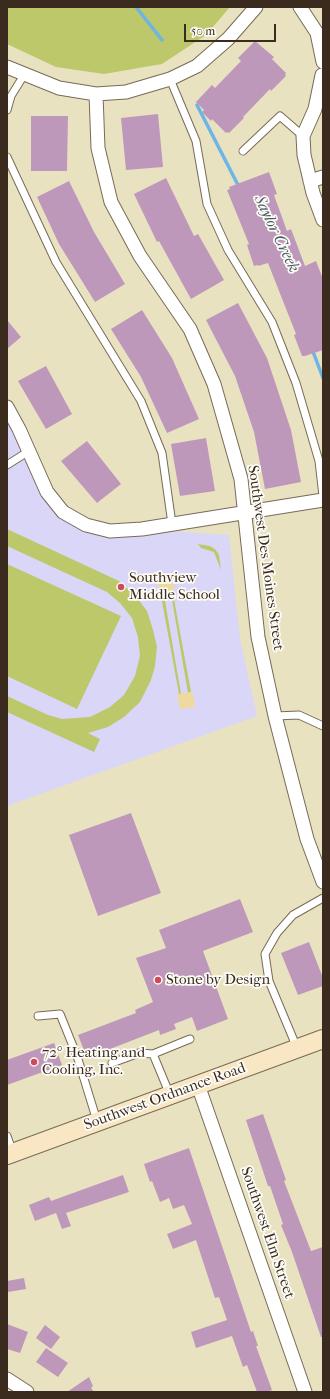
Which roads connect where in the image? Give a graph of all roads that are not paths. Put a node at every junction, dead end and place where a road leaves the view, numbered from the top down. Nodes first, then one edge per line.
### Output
1 (256, 7) edge
2 (300, 7) edge
3 (320, 35) edge
4 (7, 67) edge
5 (323, 69) edge
6 (24, 75) junction
7 (170, 79) junction
8 (96, 94) junction
9 (319, 106) edge
10 (7, 110) edge
11 (303, 136) junction
12 (243, 151) dead end
13 (7, 157) edge
14 (323, 177) edge
15 (310, 182) junction
16 (323, 220) edge
17 (7, 407) edge
18 (29, 451) junction
19 (7, 465) edge
20 (323, 496) edge
21 (323, 500) edge
22 (245, 513) junction
23 (172, 524) junction
24 (275, 716) junction
25 (323, 726) edge
26 (323, 882) edge
27 (323, 898) edge
28 (38, 1016) dead end
29 (190, 1039) dead end
30 (323, 1039) edge
31 (297, 1048) junction
32 (153, 1054) junction
33 (112, 1063) dead end
34 (198, 1085) junction
35 (170, 1095) junction
36 (97, 1122) junction
37 (7, 1136) edge
38 (10, 1154) edge
39 (7, 1379) edge
40 (28, 1392) edge
41 (306, 1392) edge

1 - 7 street
2 - 3 street
3 - 5 street
4 - 6 street
5 - 9 street
6 - 8 street
6 - 10 lane
7 - 8 street
7 - 20 lane
8 - 22 street, Southwest Des Moines Street
9 - 11 street
11 - 12 lane
11 - 15 street
13 - 23 lane
14 - 15 street
15 - 16 street
17 - 18 street
18 - 19 lane
18 - 23 street
21 - 22 street
22 - 23 street
22 - 24 street, Southwest Des Moines Street
24 - 25 lane
24 - 26 street, Southwest Des Moines Street
27 - 31 lane
28 - 36 lane
29 - 32 lane
30 - 31 street, Southwest Ordnance Road
31 - 34 street, Southwest Ordnance Road
32 - 33 lane
32 - 35 lane
34 - 35 street, Southwest Ordnance Road
34 - 41 street, Southwest Elm Street
35 - 36 street, Southwest Ordnance Road
36 - 38 street, Southwest Ordnance Road
37 - 38 lane
39 - 40 street

